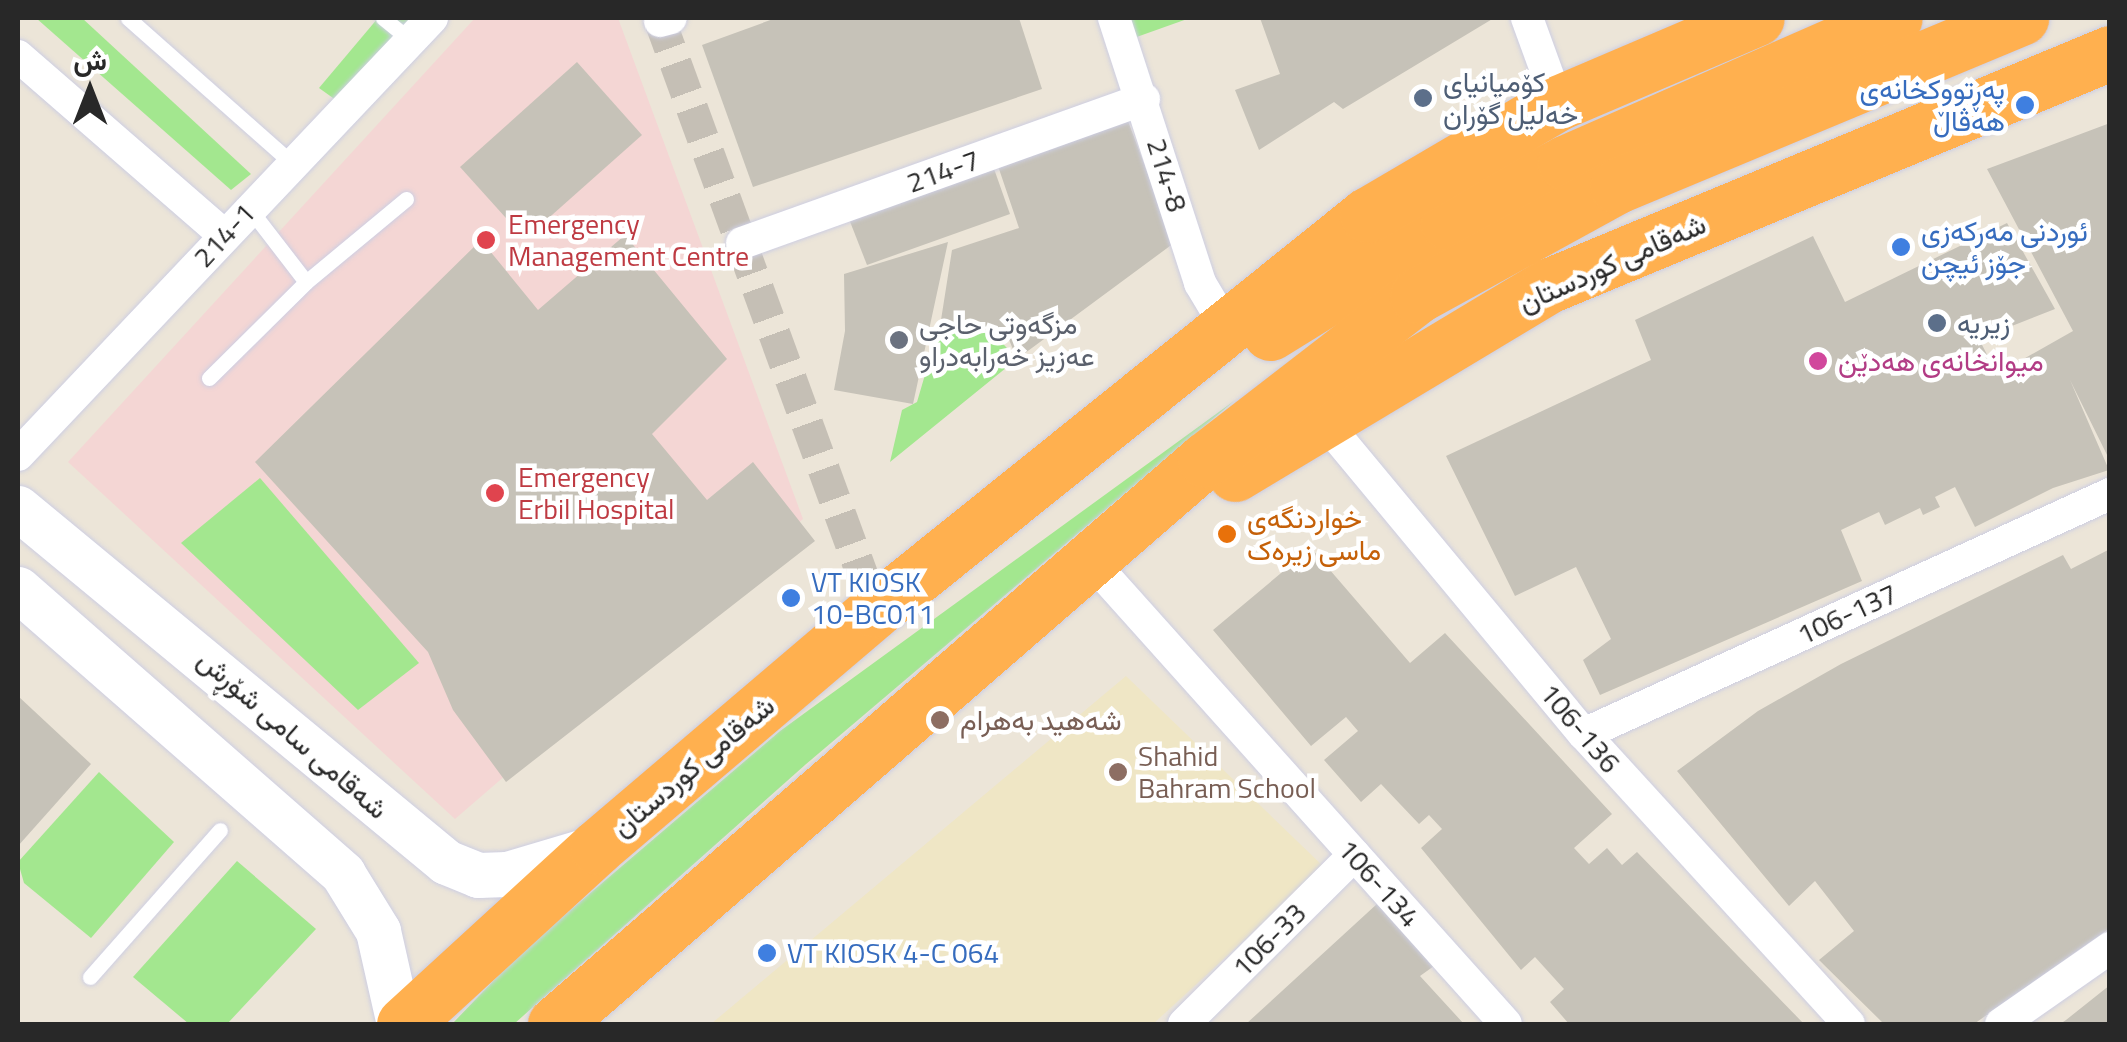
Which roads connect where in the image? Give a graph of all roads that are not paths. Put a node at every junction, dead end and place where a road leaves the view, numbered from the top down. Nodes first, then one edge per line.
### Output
1 (128, 18) edge
2 (383, 18) edge
3 (1114, 18) edge
4 (1527, 18) edge
5 (1757, 18) edge
6 (1896, 18) edge
7 (2021, 18) edge
8 (2110, 28) edge
9 (421, 29) edge
10 (2110, 53) edge
11 (18, 56) edge
12 (2110, 72) edge
13 (1144, 99) junction
14 (1558, 103) junction
15 (1956, 114) junction
16 (291, 162) junction
17 (406, 198) dead end
18 (249, 208) junction
19 (1500, 222) junction
20 (225, 236) junction
21 (742, 243) dead end
22 (306, 282) junction
23 (1228, 330) junction
24 (209, 378) dead end
25 (1322, 420) junction
26 (18, 455) edge
27 (2110, 494) edge
28 (18, 508) edge
29 (990, 517) junction
30 (1092, 562) junction
31 (122, 588) junction
32 (18, 589) edge
33 (73, 636) junction
34 (1584, 734) junction
35 (220, 830) dead end
36 (597, 847) junction
37 (1354, 854) junction
38 (2110, 948) edge
39 (90, 977) dead end
40 (401, 1024) edge
41 (555, 1024) edge
42 (1184, 1024) edge
43 (1506, 1024) edge
44 (1849, 1024) edge
45 (2001, 1024) edge

1 - 16 lane
2 - 9 lane
3 - 13 street, 214-8
4 - 14 street
5 - 14 highway, شەقامی کوردستان
6 - 19 highway, شەقامی کوردستان
7 - 19 highway, شەقامی کوردستان
8 - 15 highway
9 - 16 street, 214-1
10 - 15 highway, شەقامی کوردستان
11 - 20 street
12 - 15 highway
13 - 21 street, 214-7
13 - 23 street, 214-8
14 - 23 highway, شەقامی کوردستان
15 - 25 highway, شەقامی کوردستان
16 - 18 street, 214-1
17 - 22 lane
18 - 20 street, 214-1
18 - 22 lane
19 - 29 highway, شەقامی کوردستان
19 - 30 highway, شەقامی کوردستان
20 - 26 street, 214-1
22 - 24 lane
23 - 29 highway, شەقامی کوردستان
25 - 30 highway, شەقامی کوردستان
25 - 34 street, 106-136
27 - 34 street, 106-137
28 - 31 main road, شەقامی سامی شۆڕش
29 - 36 highway, شەقامی کوردستان
30 - 37 street, 106-134
30 - 41 highway, شەقامی کوردستان
31 - 33 main road
31 - 36 main road, شەقامی سامی شۆڕش
32 - 33 main road
33 - 40 main road
34 - 44 street, 106-136
35 - 39 lane
36 - 40 highway, شەقامی کوردستان
37 - 42 street, 106-33
37 - 43 street, 106-134
38 - 45 street

